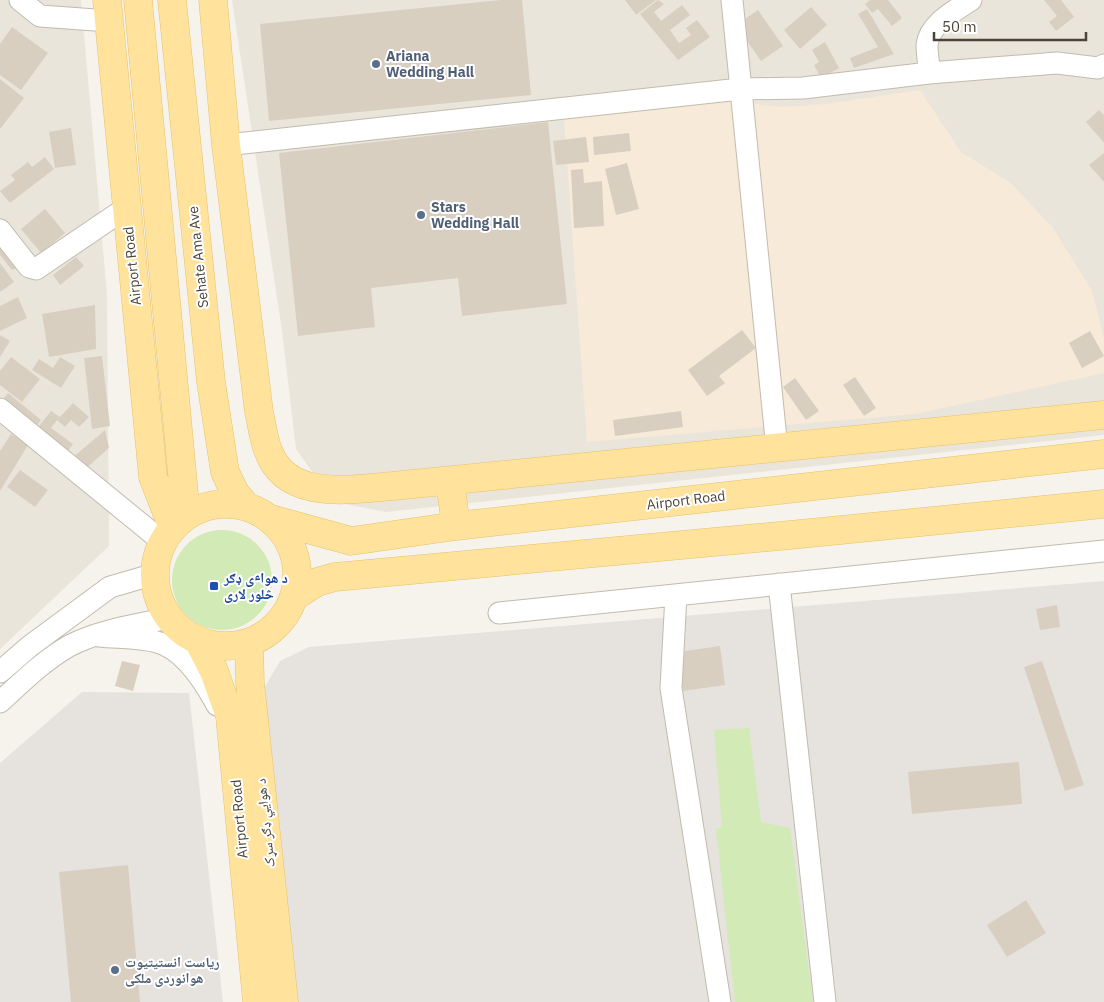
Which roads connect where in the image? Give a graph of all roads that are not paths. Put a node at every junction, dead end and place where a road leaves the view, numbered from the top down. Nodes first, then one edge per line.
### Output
1 (20, 0) edge
2 (138, 0) edge
3 (172, 0) edge
4 (213, 0) edge
5 (732, 0) edge
6 (971, 0) edge
7 (108, 10) edge
8 (1104, 65) edge
9 (929, 73) junction
10 (740, 89) junction
11 (226, 146) junction
12 (126, 208) junction
13 (0, 230) edge
14 (0, 409) edge
15 (1104, 415) edge
16 (777, 449) junction
17 (1104, 454) edge
18 (450, 481) junction
19 (1104, 504) edge
20 (247, 507) junction
21 (271, 519) junction
22 (456, 526) junction
23 (174, 529) junction
24 (1104, 551) edge
25 (155, 574) junction
26 (779, 584) junction
27 (676, 594) junction
28 (295, 596) junction
29 (499, 613) dead end
30 (169, 618) junction
31 (99, 636) junction
32 (199, 642) junction
33 (249, 643) junction
34 (0, 672) edge
35 (0, 702) edge
36 (238, 813) junction
37 (257, 1002) edge
38 (284, 1002) edge
39 (720, 1002) edge
40 (825, 1002) edge

1 - 7 street
2 - 23 main road
3 - 20 main road, Sehate Ama Ave
4 - 11 main road
5 - 10 street
6 - 9 street
7 - 12 main road, Airport Road
8 - 9 street
9 - 10 street
10 - 11 street
10 - 16 street
11 - 18 main road
12 - 13 street
12 - 23 main road, Airport Road
14 - 23 street
15 - 16 main road
16 - 18 main road
17 - 22 main road, Airport Road
18 - 22 main road
19 - 28 main road
20 - 21 main road
20 - 23 main road
21 - 22 main road, Airport Road
21 - 28 main road
23 - 25 main road
24 - 26 street
25 - 30 main road
25 - 34 street
26 - 27 street
26 - 40 street
27 - 29 street
27 - 39 street
28 - 33 main road
30 - 31 street
30 - 32 main road
31 - 35 street
31 - 36 street
32 - 33 main road
32 - 36 main road, Airport Road
33 - 38 main road, د هوايي ډګر سړک
36 - 37 main road, Airport Road

